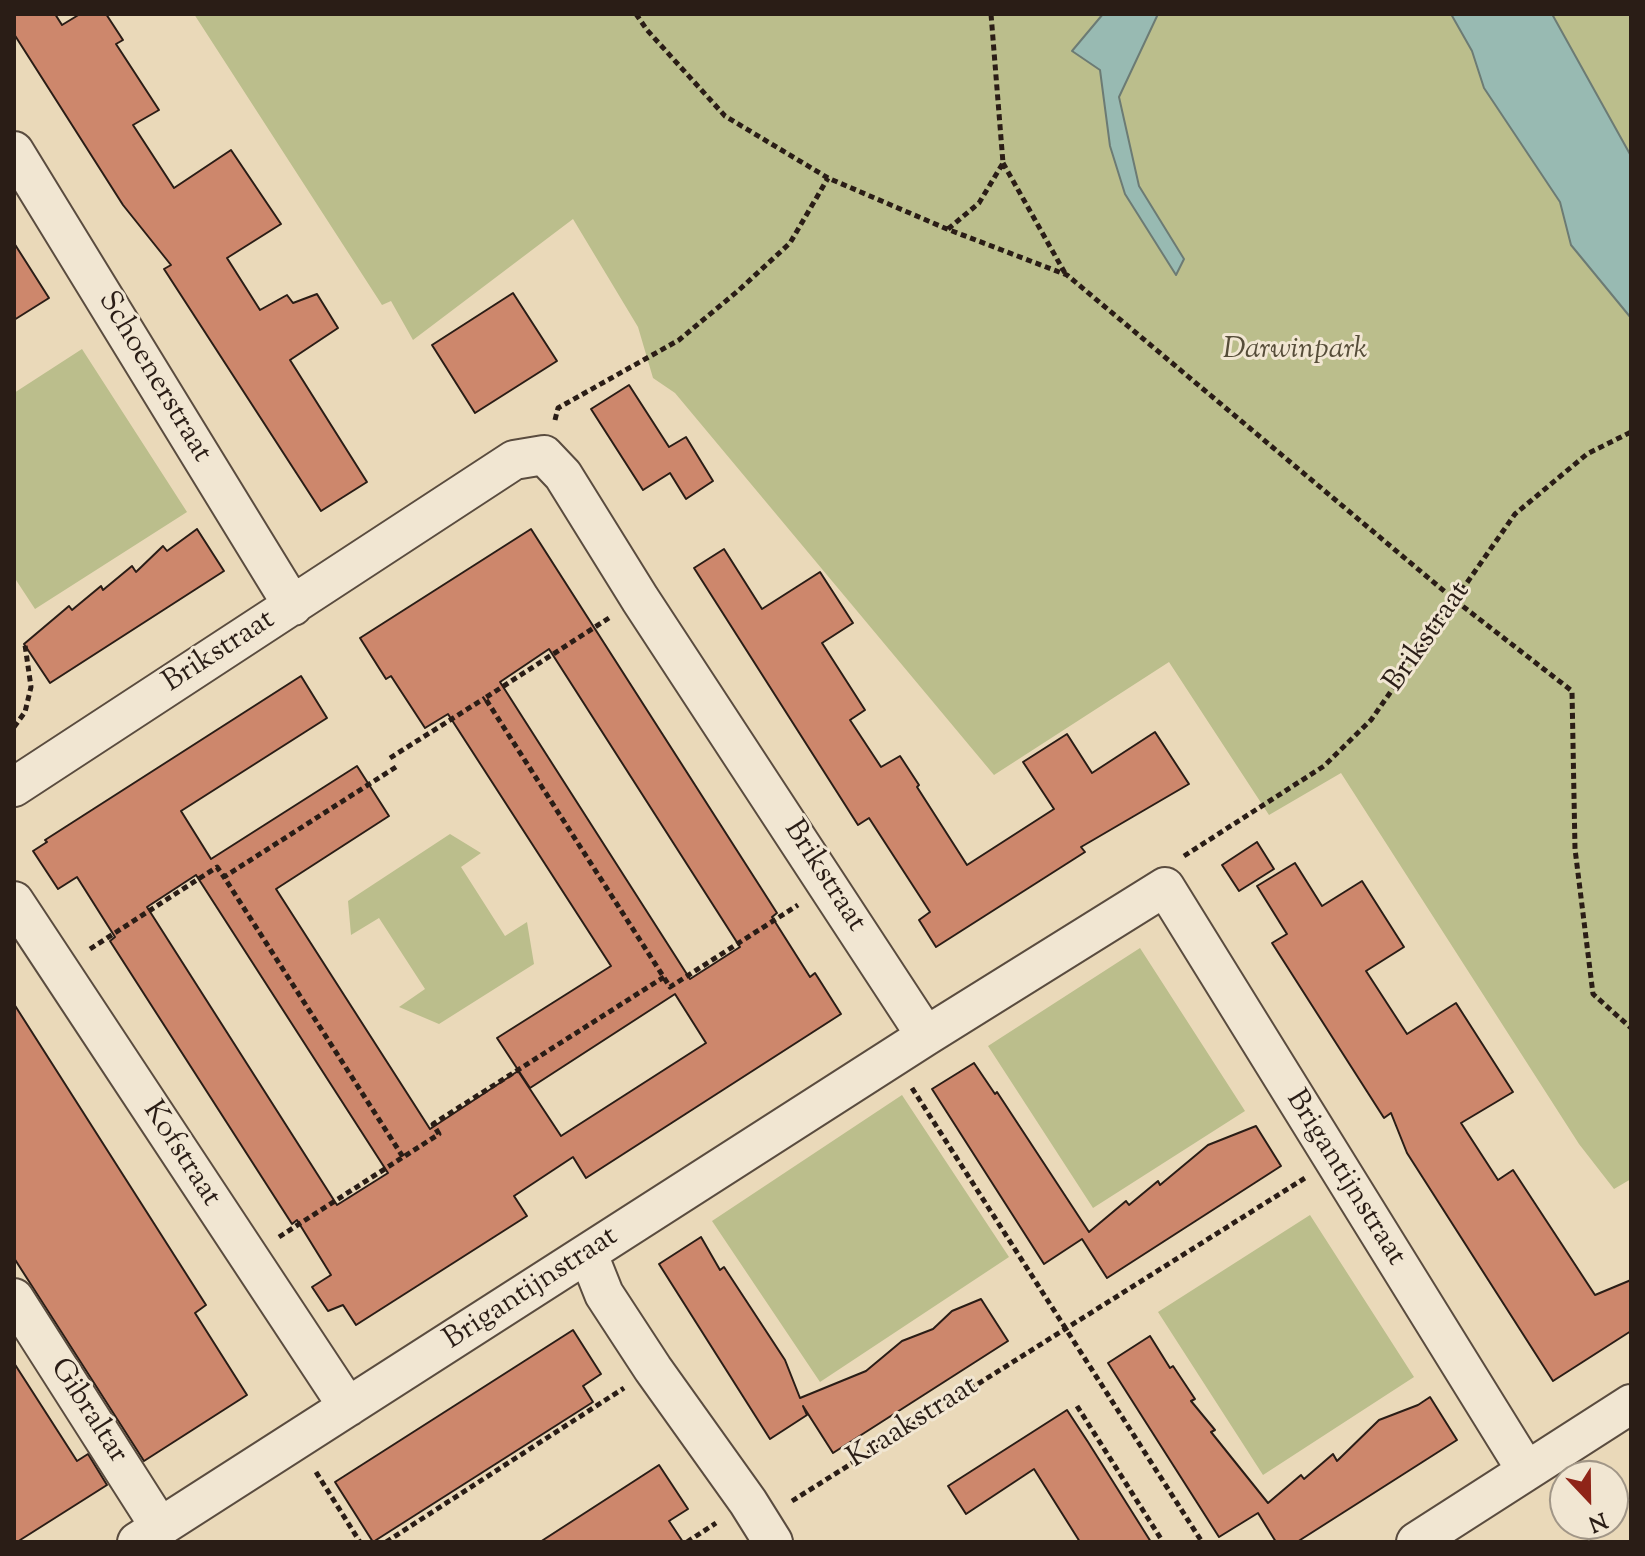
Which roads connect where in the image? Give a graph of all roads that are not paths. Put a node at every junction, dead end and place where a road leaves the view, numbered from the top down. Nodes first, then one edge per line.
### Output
1 (14, 151) edge
2 (293, 606) junction
3 (14, 787) edge
4 (14, 901) edge
5 (926, 1036) junction
6 (588, 1254) junction
7 (14, 1298) edge
8 (1631, 1404) edge
9 (348, 1407) junction
10 (1526, 1470) junction
11 (766, 1531) edge
12 (149, 1534) edge
13 (1416, 1542) edge

1 - 2 street, Schoenerstraat
2 - 3 street, Brikstraat
2 - 5 street, Brikstraat
4 - 9 street, Kofstraat
5 - 6 street, Brigantijnstraat
5 - 10 street, Brigantijnstraat
6 - 9 street, Brigantijnstraat
6 - 11 street
7 - 12 street, Gibraltar
8 - 10 street
9 - 12 street, Brigantijnstraat
10 - 13 street

